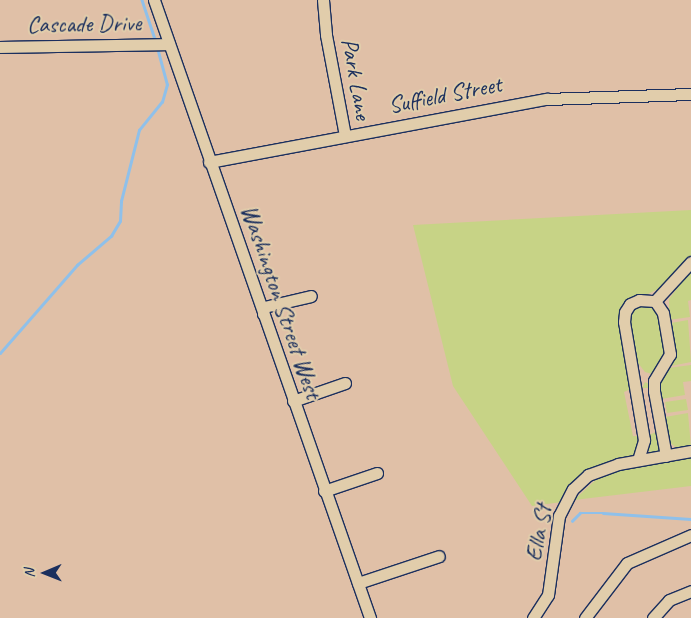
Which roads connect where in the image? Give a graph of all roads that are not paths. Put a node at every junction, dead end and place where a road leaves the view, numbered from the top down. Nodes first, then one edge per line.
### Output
1 (154, 0) edge
2 (323, 0) edge
3 (169, 44) junction
4 (0, 47) edge
5 (691, 94) edge
6 (345, 136) junction
7 (209, 162) junction
8 (691, 262) edge
9 (311, 296) dead end
10 (655, 302) junction
11 (263, 314) junction
12 (632, 372) junction
13 (654, 381) junction
14 (345, 383) dead end
15 (293, 401) junction
16 (691, 451) edge
17 (666, 456) junction
18 (638, 460) junction
19 (377, 473) dead end
20 (324, 492) junction
21 (691, 536) edge
22 (439, 556) dead end
23 (358, 583) junction
24 (691, 591) edge
25 (370, 618) edge
26 (533, 618) edge
27 (585, 618) edge
28 (653, 618) edge

1 - 3 street, Washington Street West
2 - 6 street, Park Lane
3 - 4 street, Cascade Drive
3 - 7 street, Washington Street West
5 - 6 street, Suffield Street
6 - 7 street, Suffield Street
7 - 11 street, Washington Street West
8 - 10 street
9 - 11 street
10 - 12 street
10 - 13 street
11 - 15 street, Washington Street West
12 - 13 street
12 - 18 street
13 - 17 street
14 - 15 street
15 - 20 street, Washington Street West
16 - 17 street, Ella St
17 - 18 street, Ella St
18 - 26 street, Ella St
19 - 20 street
20 - 23 street, Washington Street West
21 - 27 street
22 - 23 street
23 - 25 street, Washington Street West
24 - 28 street

